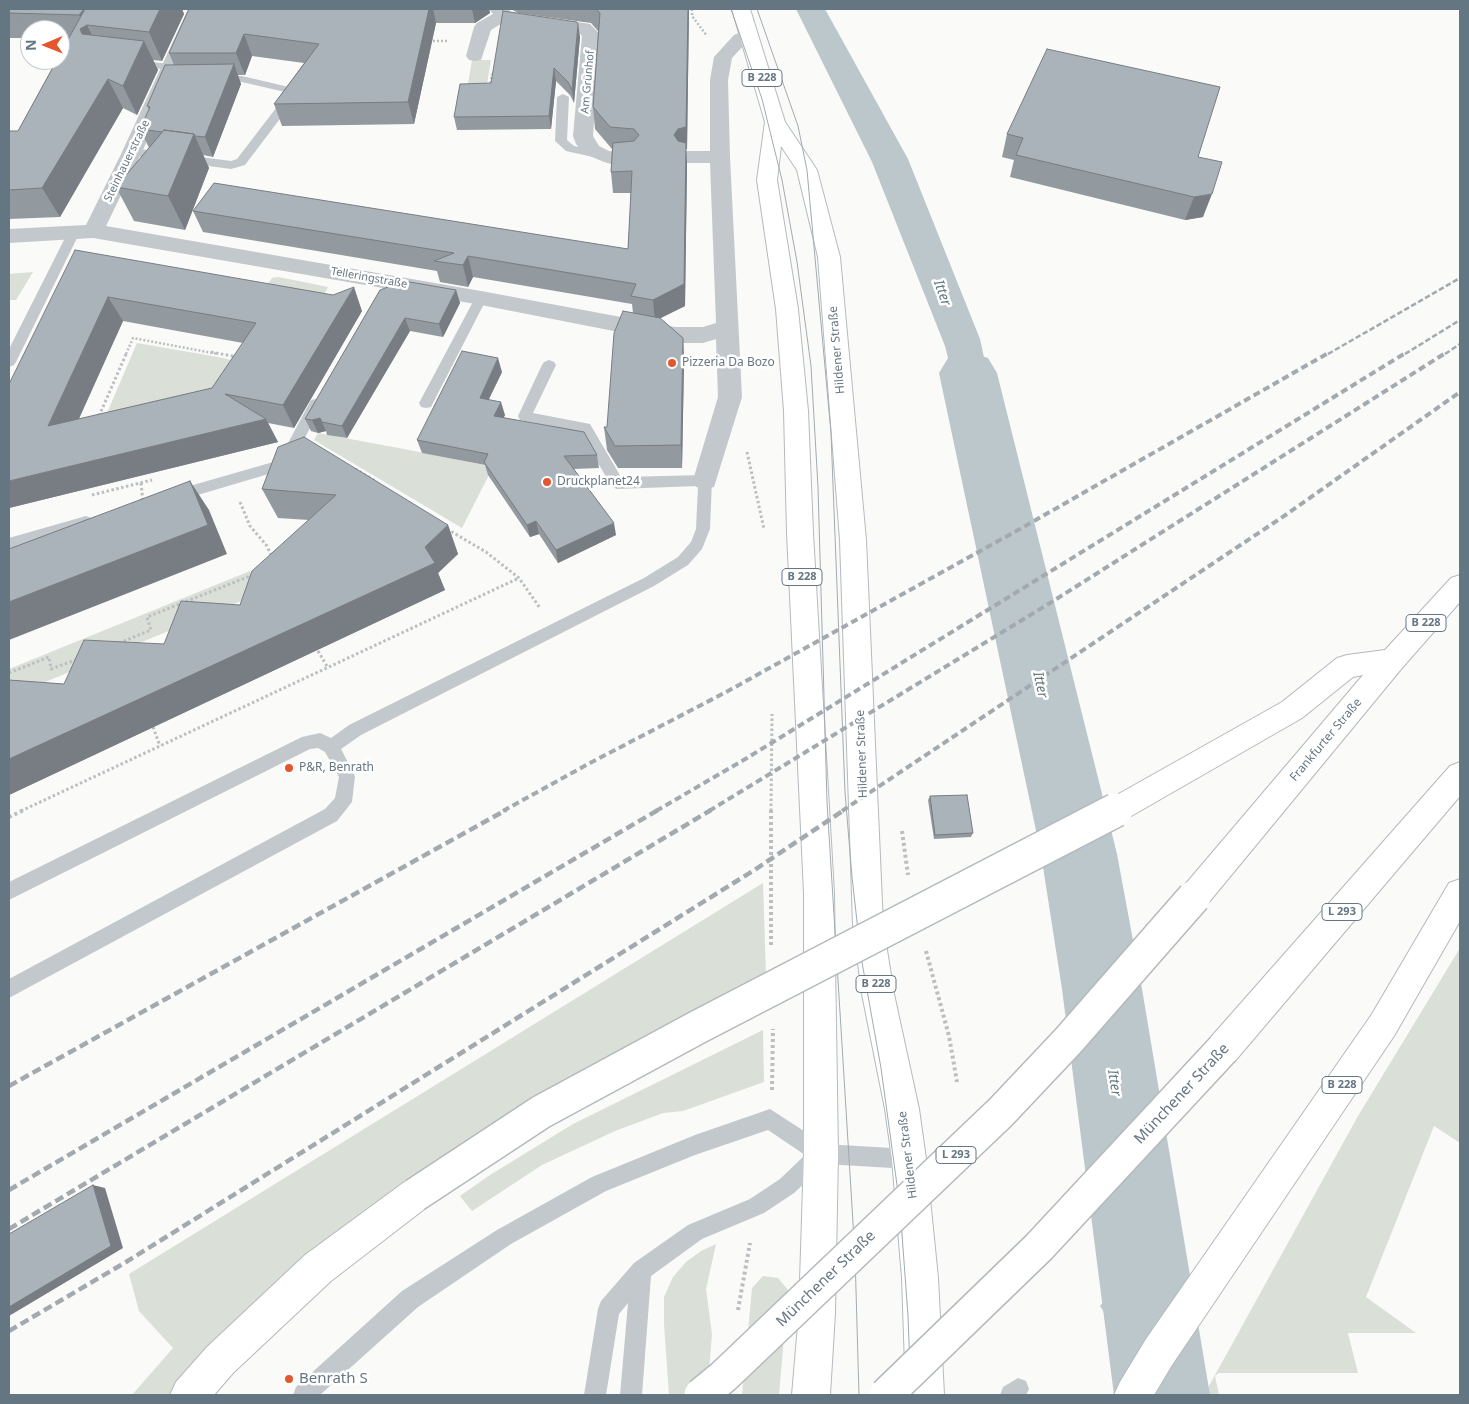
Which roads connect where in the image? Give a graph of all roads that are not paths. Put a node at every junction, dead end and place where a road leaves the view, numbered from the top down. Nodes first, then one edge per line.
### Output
1 (196, 9) edge
2 (741, 9) edge
3 (500, 12) edge
4 (748, 34) junction
5 (476, 49) road end
6 (118, 61) edge
7 (170, 76) junction
8 (203, 79) edge
9 (564, 97) edge
10 (776, 122) junction
11 (132, 152) junction
12 (602, 155) junction
13 (629, 157) edge
14 (687, 157) edge
15 (720, 157) junction
16 (83, 232) junction
17 (9, 236) edge
18 (481, 298) junction
19 (726, 328) junction
20 (9, 362) edge
21 (549, 365) dead end
22 (323, 392) edge
23 (426, 403) dead end
24 (706, 480) junction
25 (143, 505) edge
26 (100, 518) edge
27 (9, 544) edge
28 (1460, 585) edge
29 (1392, 660) junction
30 (331, 747) junction
31 (1460, 775) edge
32 (9, 891) edge
33 (1460, 893) edge
34 (1194, 897) joint
35 (9, 989) edge
36 (821, 1154) junction
37 (910, 1159) junction
38 (641, 1270) junction
39 (188, 1395) edge
40 (304, 1395) edge
41 (595, 1395) edge
42 (631, 1395) edge
43 (700, 1395) edge
44 (811, 1395) edge
45 (886, 1395) edge
46 (925, 1395) edge
47 (1133, 1395) edge

1 - 7 street, Steinhauerstraße
2 - 4 main road, Hildener Straße / B 228
3 - 5 street, Am Grünhof
3 - 12 street, Am Grünhof
4 - 10 main road, Hildener Straße / B 228
4 - 15 street
6 - 7 lane
7 - 11 street, Steinhauerstraße
8 - 11 lane
9 - 12 lane
10 - 36 main road, Hildener Straße / B 228
10 - 37 main road, Hildener Straße / B 228
11 - 16 street, Steinhauerstraße
12 - 13 street
14 - 15 street
15 - 19 street
16 - 17 street, Telleringstraße
16 - 18 street, Telleringstraße
16 - 20 lane
18 - 19 street, Telleringstraße
18 - 23 lane
19 - 24 street
21 - 24 lane
22 - 25 lane
24 - 30 lane
26 - 27 lane
28 - 29 main road, Frankfurter Straße / B 228
29 - 34 main road, Frankfurter Straße / L 293
29 - 39 main road, bridge
30 - 32 lane
30 - 35 lane
31 - 45 main road, Münchener Straße / L 293, bridge
33 - 47 main road, B 228
34 - 43 main road, Münchener Straße / L 293, bridge
36 - 37 lane
36 - 38 lane
36 - 40 lane
36 - 44 main road, Hildener Straße / B 228
37 - 46 main road, Hildener Straße
38 - 41 lane
38 - 42 lane

